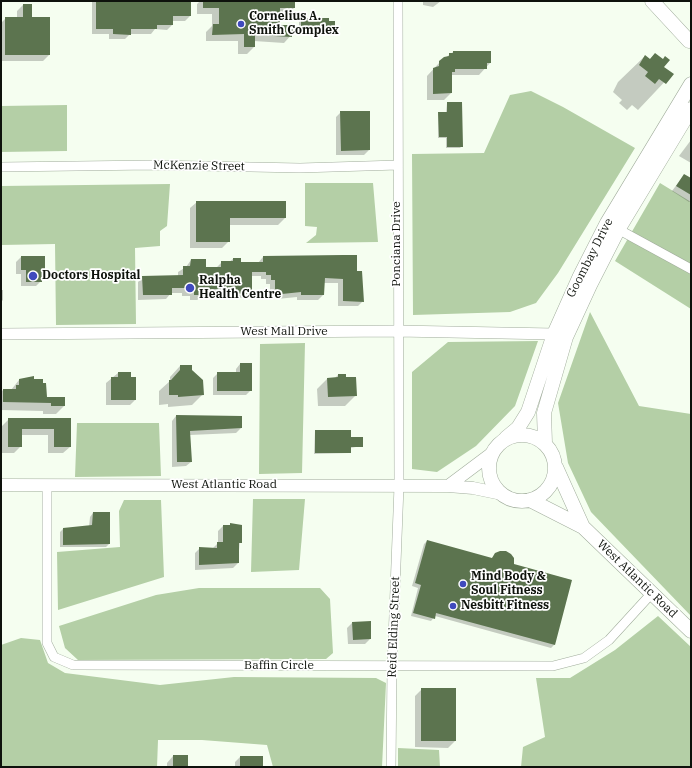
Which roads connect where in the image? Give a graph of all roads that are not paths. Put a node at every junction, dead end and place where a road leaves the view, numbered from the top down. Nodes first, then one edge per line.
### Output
1 (398, 1) edge
2 (652, 1) edge
3 (690, 39) edge
4 (691, 84) edge
5 (691, 110) edge
6 (649, 153) junction
7 (660, 161) junction
8 (398, 165) junction
9 (1, 167) edge
10 (613, 227) junction
11 (691, 269) edge
12 (397, 331) junction
13 (1, 334) edge
14 (560, 336) junction
15 (506, 438) junction
16 (545, 443) junction
17 (492, 453) junction
18 (556, 467) junction
19 (1, 485) edge
20 (47, 485) junction
21 (398, 486) junction
22 (448, 486) junction
23 (502, 494) junction
24 (530, 500) junction
25 (583, 527) junction
26 (652, 592) junction
27 (691, 631) edge
28 (392, 667) junction
29 (391, 767) edge

1 - 8 street, Ponciana Drive
2 - 3 main road
4 - 6 main road, Goombay Drive
5 - 7 main road, Goombay Drive
6 - 7 main road
6 - 10 main road, Goombay Drive
7 - 10 main road, Goombay Drive
8 - 9 street, McKenzie Street
8 - 12 street, Ponciana Drive
10 - 11 street
10 - 14 main road, Goombay Drive
12 - 13 street, West Mall Drive
12 - 14 street, West Mall Drive
12 - 21 street, Ponciana Drive
14 - 15 main road, Goombay Drive
14 - 16 main road, Goombay Drive
15 - 16 main road
15 - 17 main road
16 - 18 main road
17 - 22 main road
17 - 23 main road
18 - 24 main road
18 - 25 main road, West Atlantic Road
19 - 20 main road, West Atlantic Road
20 - 21 main road, West Atlantic Road
20 - 28 street, Baffin Circle
21 - 22 main road, West Atlantic Road
21 - 28 street, Reid Elding Street
22 - 23 main road, West Atlantic Road
23 - 24 main road
24 - 25 main road, West Atlantic Road
25 - 26 main road, West Atlantic Road
26 - 27 main road, West Atlantic Road
26 - 28 street, Baffin Circle
28 - 29 street, Reid Elding Street

